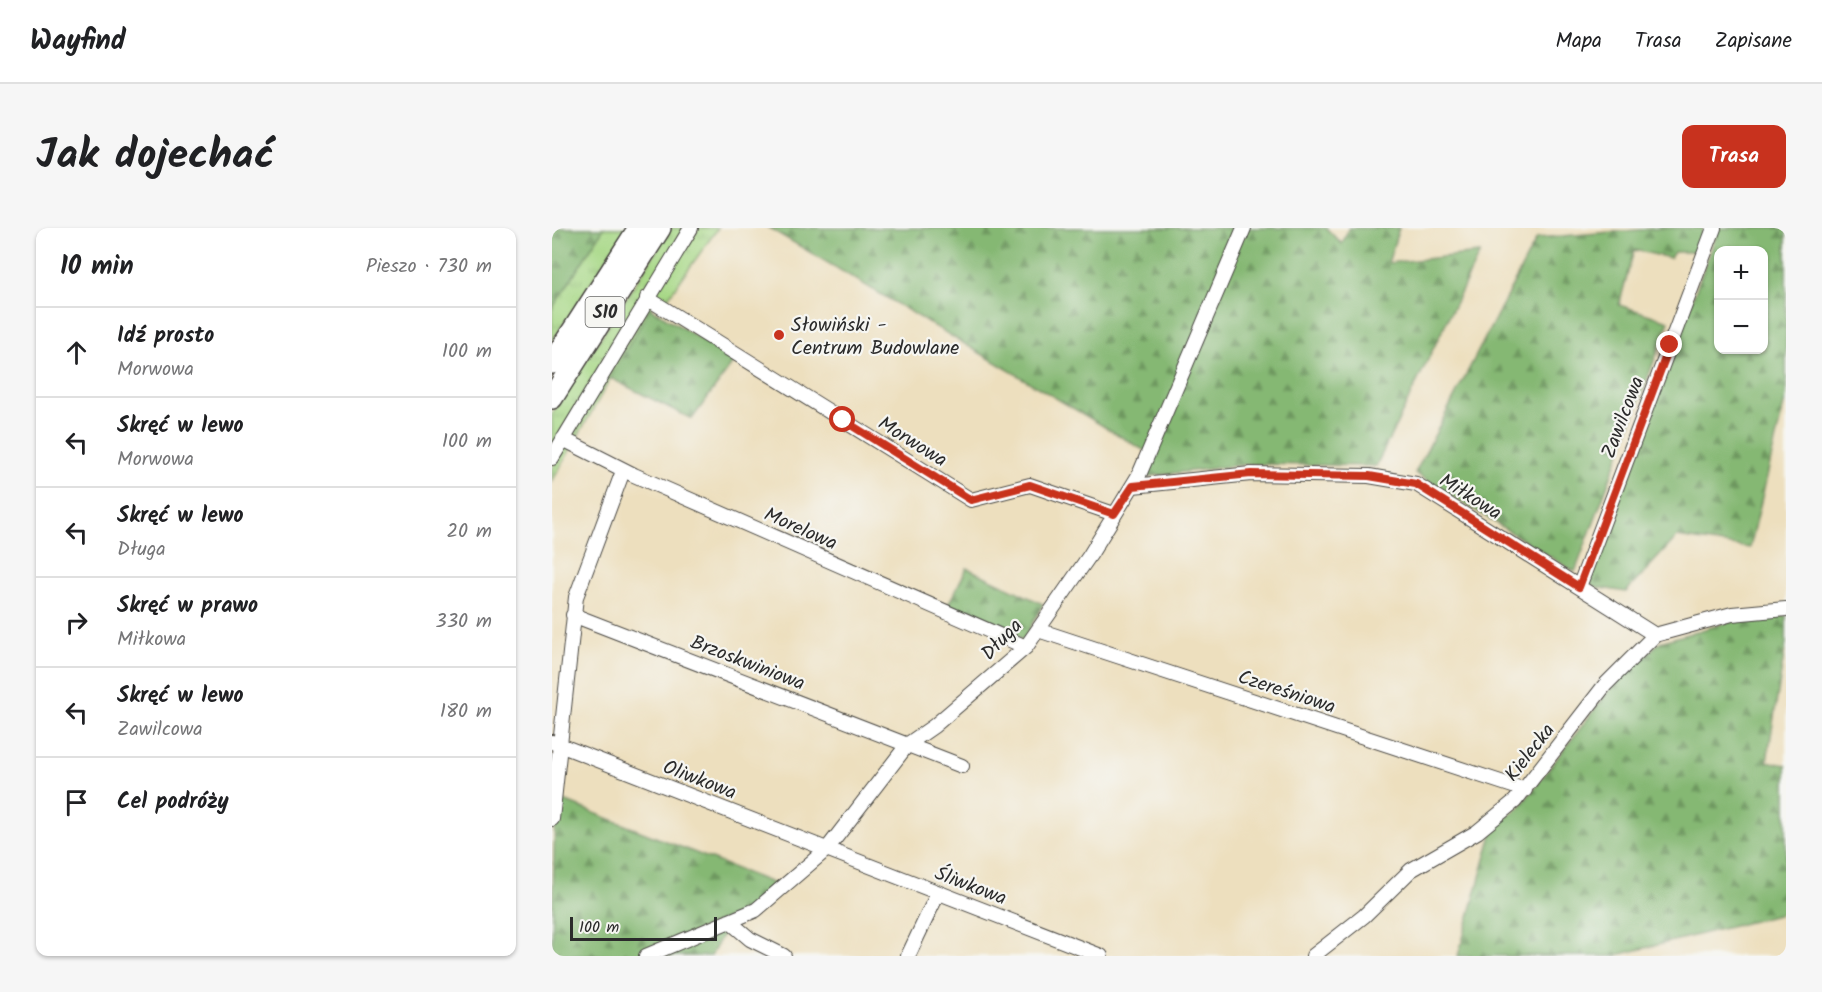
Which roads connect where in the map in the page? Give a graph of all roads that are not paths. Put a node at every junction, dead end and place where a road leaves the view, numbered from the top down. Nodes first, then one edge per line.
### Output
1 (639, 228) edge
2 (660, 228) edge
3 (691, 228) edge
4 (1244, 228) edge
5 (1714, 228) edge
6 (646, 298) junction
7 (552, 363) edge
8 (552, 398) edge
9 (564, 439) junction
10 (552, 458) edge
11 (623, 471) junction
12 (1133, 486) junction
13 (1114, 514) junction
14 (1579, 587) junction
15 (1786, 609) edge
16 (573, 615) junction
17 (1038, 630) junction
18 (1655, 635) junction
19 (1026, 647) junction
20 (555, 743) edge
21 (908, 744) junction
22 (962, 766) dead end
23 (1525, 790) junction
24 (552, 819) edge
25 (827, 849) junction
26 (938, 893) junction
27 (729, 921) junction
28 (646, 956) edge
29 (784, 956) edge
30 (908, 956) edge
31 (1101, 956) edge
32 (1312, 956) edge

1 - 7 highway, S10
2 - 8 highway, S10
3 - 6 street
4 - 12 street, Długa
5 - 14 street, Zawilcowa
6 - 9 street
6 - 13 street, Morwowa
9 - 10 street
9 - 11 street, Morelowa
11 - 16 street
11 - 19 street, Morelowa
12 - 13 street, Długa
12 - 14 street, Miłkowa
13 - 17 street, Długa
14 - 18 street, Miłkowa
15 - 18 street
16 - 20 street
16 - 21 street, Brzoskwiniowa
17 - 19 street, Długa
17 - 23 street, Czereśniowa
18 - 23 street, Kielecka
19 - 21 street, Długa
20 - 24 street
20 - 25 street, Oliwkowa
21 - 22 street, Brzoskwiniowa
21 - 25 street, Długa
23 - 32 street, Kielecka
25 - 26 street, Śliwkowa
25 - 27 street, Długa
26 - 30 street
26 - 31 street, Śliwkowa
27 - 28 street, Długa
27 - 29 street

